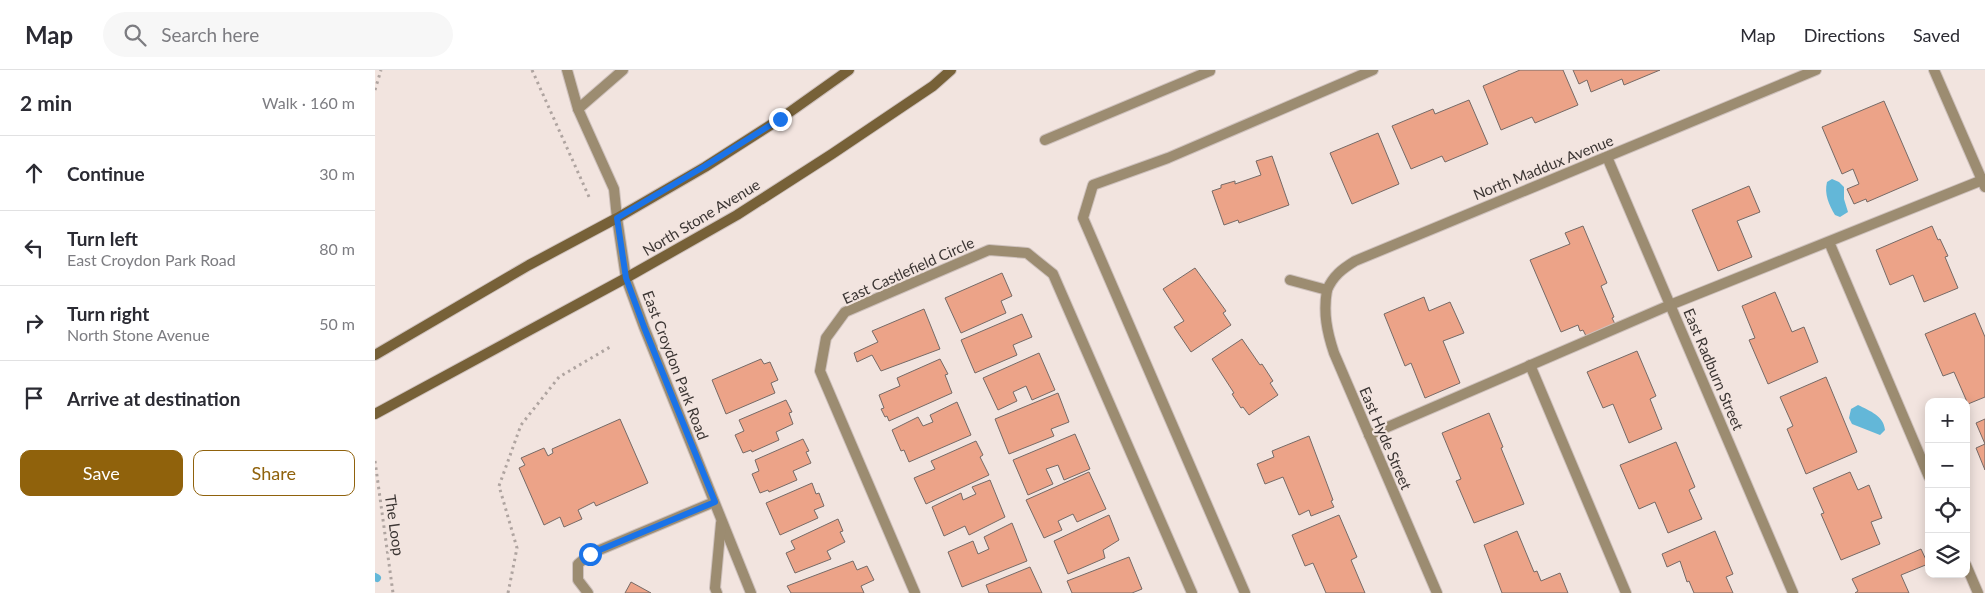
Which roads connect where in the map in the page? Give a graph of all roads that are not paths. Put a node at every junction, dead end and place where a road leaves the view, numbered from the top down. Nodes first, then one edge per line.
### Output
1 (567, 70) edge
2 (623, 70) edge
3 (849, 70) edge
4 (951, 70) edge
5 (1210, 70) edge
6 (1373, 70) edge
7 (1816, 70) edge
8 (1934, 70) edge
9 (578, 109) junction
10 (1045, 140) dead end
11 (1607, 157) junction
12 (1984, 182) edge
13 (617, 218) junction
14 (1829, 242) junction
15 (626, 278) junction
16 (1290, 280) dead end
17 (1327, 290) junction
18 (1670, 305) junction
19 (375, 355) edge
20 (1530, 366) junction
21 (375, 414) edge
22 (1369, 435) junction
23 (1925, 468) edge
24 (715, 502) junction
25 (721, 519) junction
26 (1970, 574) edge
27 (588, 593) edge
28 (717, 593) edge
29 (751, 593) edge
30 (915, 593) edge
31 (1192, 593) edge
32 (1245, 593) edge
33 (1437, 593) edge
34 (1626, 593) edge
35 (1793, 593) edge
36 (1978, 593) edge

1 - 9 street, East Croydon Park Road
2 - 9 street
3 - 13 main road
4 - 15 main road, North Stone Avenue
5 - 10 street
6 - 32 street
7 - 11 street, North Maddux Avenue
8 - 12 street
9 - 13 street, East Croydon Park Road
11 - 17 street, North Maddux Avenue
11 - 18 street, East Radburn Street
12 - 14 street
13 - 15 street, East Croydon Park Road
13 - 19 main road
14 - 18 street
14 - 23 street
15 - 21 main road, North Stone Avenue
15 - 24 street, East Croydon Park Road
16 - 17 street
17 - 22 street, East Hyde Street
18 - 20 street
18 - 35 street, East Radburn Street
20 - 22 street
20 - 34 street
22 - 33 street, East Hyde Street
24 - 25 street, East Croydon Park Road
24 - 27 street
25 - 28 street, East Croydon Park Road
25 - 29 street, East Croydon Park Road
26 - 36 street
30 - 31 street, East Castlefield Circle

